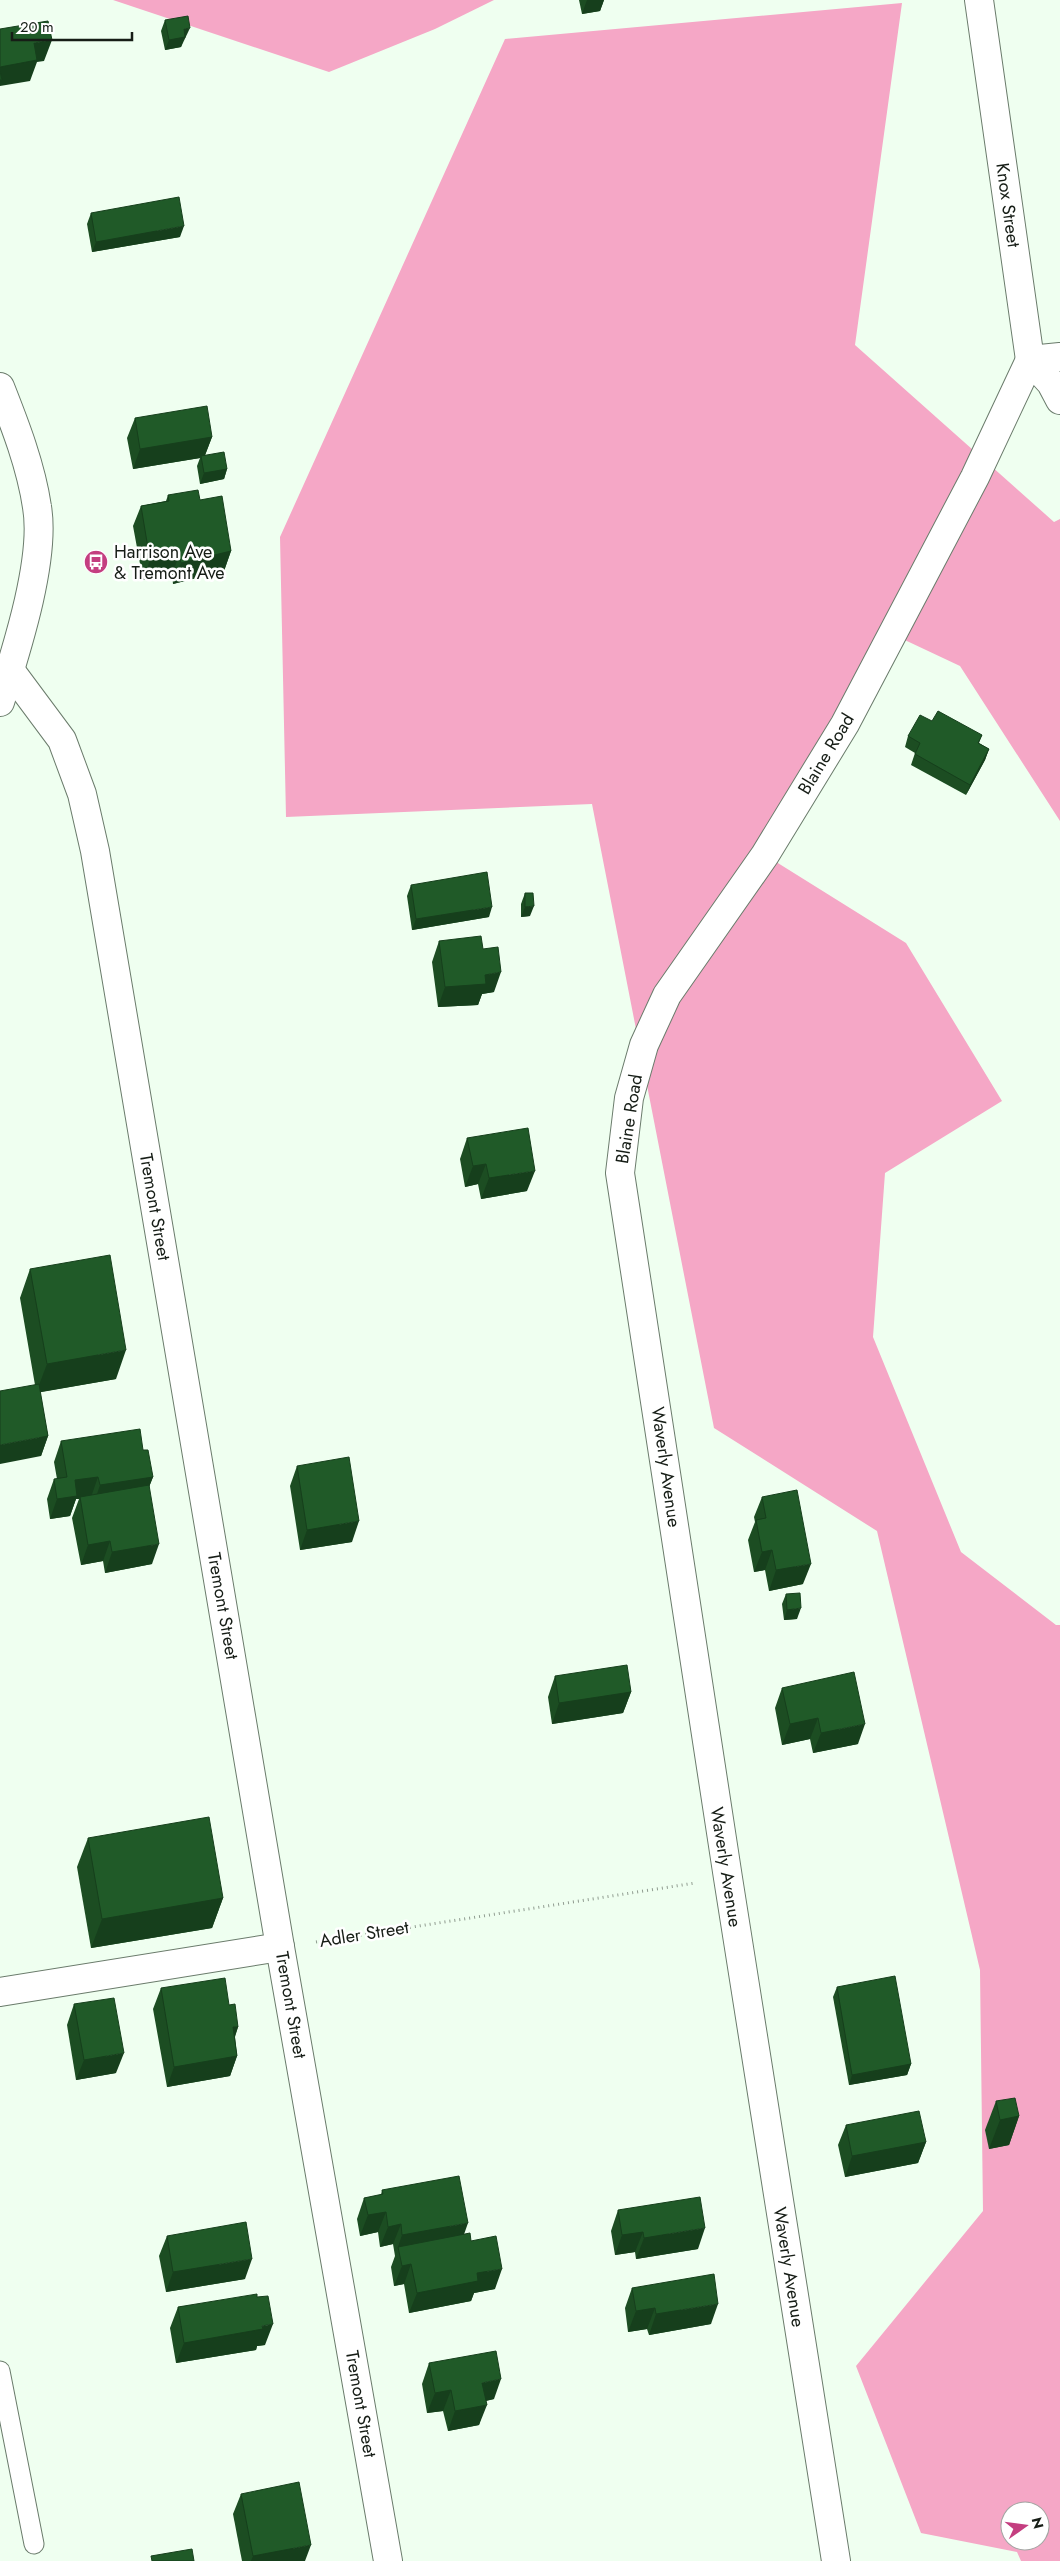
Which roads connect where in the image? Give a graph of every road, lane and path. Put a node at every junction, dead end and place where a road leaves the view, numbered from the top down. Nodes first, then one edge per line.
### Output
1 (980, 0) edge
2 (1060, 357) edge
3 (1030, 360) junction
4 (0, 387) edge
5 (1060, 400) edge
6 (10, 670) junction
7 (0, 702) edge
8 (620, 1173) joint
9 (728, 1878) junction
10 (280, 1948) junction
11 (0, 1992) edge
12 (0, 2370) edge
13 (34, 2544) dead end
14 (388, 2561) edge
15 (836, 2561) edge

1 - 3 street, Knox Street
2 - 3 street
3 - 5 street
3 - 8 street, Blaine Road
4 - 6 street
6 - 7 street
6 - 10 street, Tremont Street
8 - 9 street, Waverly Avenue
9 - 10 path, Adler Street
9 - 15 street, Waverly Avenue
10 - 11 street
10 - 14 street, Tremont Street
12 - 13 lane

